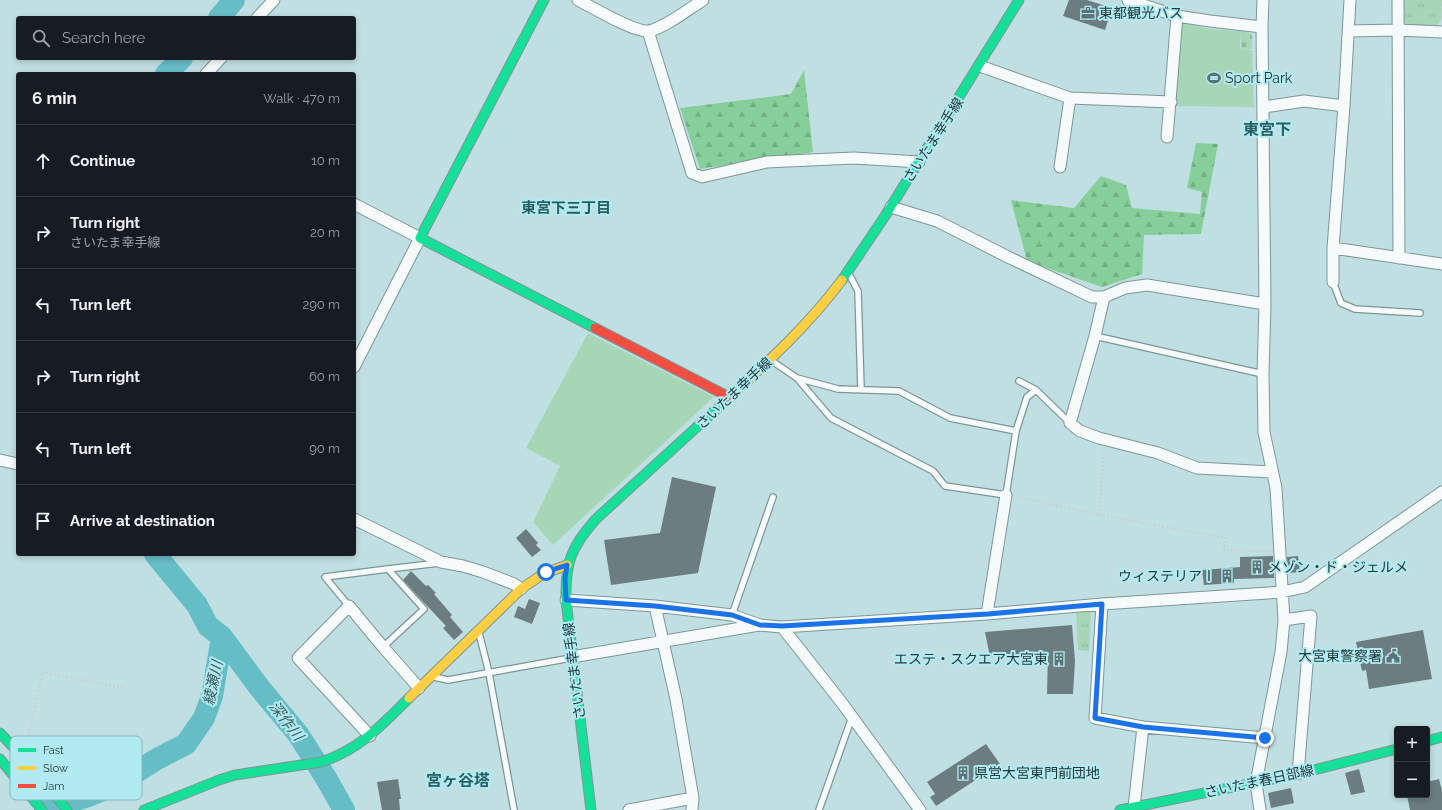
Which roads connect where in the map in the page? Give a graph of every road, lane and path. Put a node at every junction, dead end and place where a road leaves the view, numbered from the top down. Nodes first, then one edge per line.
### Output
1 (274, 0) edge
2 (544, 0) edge
3 (578, 0) edge
4 (703, 0) edge
5 (1019, 0) edge
6 (1128, 0) edge
7 (1263, 0) edge
8 (1350, 0) edge
9 (1398, 0) edge
10 (259, 16) edge
11 (1177, 16) junction
12 (1262, 27) junction
13 (1398, 30) junction
14 (648, 31) junction
15 (1349, 31) junction
16 (1442, 32) edge
17 (219, 60) edge
18 (980, 66) junction
19 (208, 72) edge
20 (1070, 98) junction
21 (1171, 102) junction
22 (1344, 106) junction
23 (1264, 107) junction
24 (1167, 137) dead end
25 (919, 162) junction
26 (1060, 167) dead end
27 (356, 205) edge
28 (891, 207) junction
29 (420, 238) junction
30 (1333, 248) junction
31 (1399, 258) junction
32 (1442, 264) edge
33 (848, 272) junction
34 (1333, 282) joint
35 (1104, 297) junction
36 (1265, 304) junction
37 (1420, 313) dead end
38 (1095, 336) junction
39 (770, 360) junction
40 (356, 363) edge
41 (1263, 374) junction
42 (797, 378) junction
43 (1019, 382) dead end
44 (861, 389) junction
45 (1036, 390) junction
46 (729, 397) junction
47 (1070, 423) junction
48 (1016, 431) junction
49 (1104, 440) junction
50 (0, 460) edge
51 (16, 464) edge
52 (1272, 472) junction
53 (1442, 492) edge
54 (1006, 494) junction
55 (773, 497) dead end
56 (1099, 515) junction
57 (356, 520) edge
58 (1280, 552) junction
59 (441, 562) junction
60 (567, 565) junction
61 (388, 569) junction
62 (521, 589) junction
63 (1282, 592) junction
64 (566, 600) junction
65 (1102, 604) junction
66 (349, 606) junction
67 (655, 606) junction
68 (988, 614) junction
69 (732, 615) junction
70 (1284, 620) junction
71 (760, 625) junction
72 (782, 626) junction
73 (478, 631) junction
74 (662, 641) junction
75 (383, 647) junction
76 (572, 657) junction
77 (489, 673) junction
78 (432, 676) junction
79 (124, 688) dead end
80 (419, 688) junction
81 (852, 717) junction
82 (1143, 727) junction
83 (0, 733) edge
84 (29, 736) edge
85 (370, 736) junction
86 (1442, 737) edge
87 (1265, 738) junction
88 (1430, 740) edge
89 (10, 743) edge
90 (1394, 751) edge
91 (0, 759) edge
92 (10, 770) edge
93 (1298, 774) junction
94 (1256, 783) junction
95 (693, 798) junction
96 (34, 800) edge
97 (59, 800) edge
98 (1134, 809) edge
99 (42, 810) edge
100 (67, 810) edge
101 (144, 810) edge
102 (514, 810) edge
103 (591, 810) edge
104 (629, 810) edge
105 (692, 810) edge
106 (819, 810) edge
107 (920, 810) edge
108 (1120, 810) edge
109 (1260, 810) edge

1 - 10 street
2 - 29 main road
3 - 14 street
4 - 14 street
5 - 18 main road, さいたま幸手線
6 - 11 street
7 - 12 street
8 - 15 street
9 - 13 street
11 - 12 street
11 - 21 street
12 - 23 street
13 - 15 street
13 - 16 street
13 - 31 street
14 - 25 street
15 - 22 street
17 - 19 street
18 - 20 street
18 - 25 main road, さいたま幸手線
20 - 21 street
20 - 26 street
21 - 24 street
22 - 23 street
22 - 30 street
23 - 36 street
25 - 28 main road, さいたま幸手線
27 - 29 street
28 - 33 main road, さいたま幸手線
28 - 35 street
29 - 40 street
29 - 46 main road
30 - 31 street
30 - 34 street
31 - 32 street
33 - 39 main road, さいたま幸手線
33 - 44 lane
34 - 37 lane
35 - 36 street
35 - 38 street
36 - 41 street
38 - 41 lane
38 - 47 street
39 - 42 lane
39 - 46 main road, さいたま幸手線
41 - 52 street
42 - 44 lane
42 - 54 lane
43 - 45 lane
44 - 48 lane
45 - 47 lane
45 - 48 lane
46 - 60 main road, さいたま幸手線
47 - 49 street
48 - 54 lane
49 - 52 street
49 - 56 path
50 - 51 street
52 - 58 street
53 - 63 street
54 - 56 path
54 - 68 street
55 - 69 lane
56 - 58 path
57 - 59 street
58 - 63 street
59 - 61 lane
59 - 62 street
60 - 62 main road
60 - 64 main road, さいたま幸手線
61 - 66 lane
61 - 75 lane
62 - 73 main road
63 - 65 street
63 - 70 street
64 - 67 street
64 - 76 main road, さいたま幸手線
65 - 68 street
65 - 82 street
66 - 75 street
66 - 85 street
67 - 69 street
67 - 74 street
68 - 72 street
69 - 71 street
70 - 87 street
70 - 93 street
71 - 72 street
71 - 74 street
72 - 81 street
73 - 77 lane
73 - 78 main road
74 - 76 street
74 - 95 street
75 - 80 street
76 - 77 lane
76 - 103 main road, さいたま幸手線
77 - 78 lane
77 - 102 lane
78 - 80 main road
79 - 84 path
80 - 85 main road
81 - 106 lane
81 - 107 street
82 - 87 street
82 - 98 street
83 - 89 main road
85 - 101 main road
86 - 88 main road
87 - 94 street
90 - 93 main road, さいたま春日部線
91 - 92 main road
93 - 94 main road, さいたま春日部線
94 - 98 main road, さいたま春日部線
94 - 109 street
95 - 104 street
95 - 105 street
96 - 99 main road
97 - 100 main road
98 - 108 main road, さいたま春日部線

